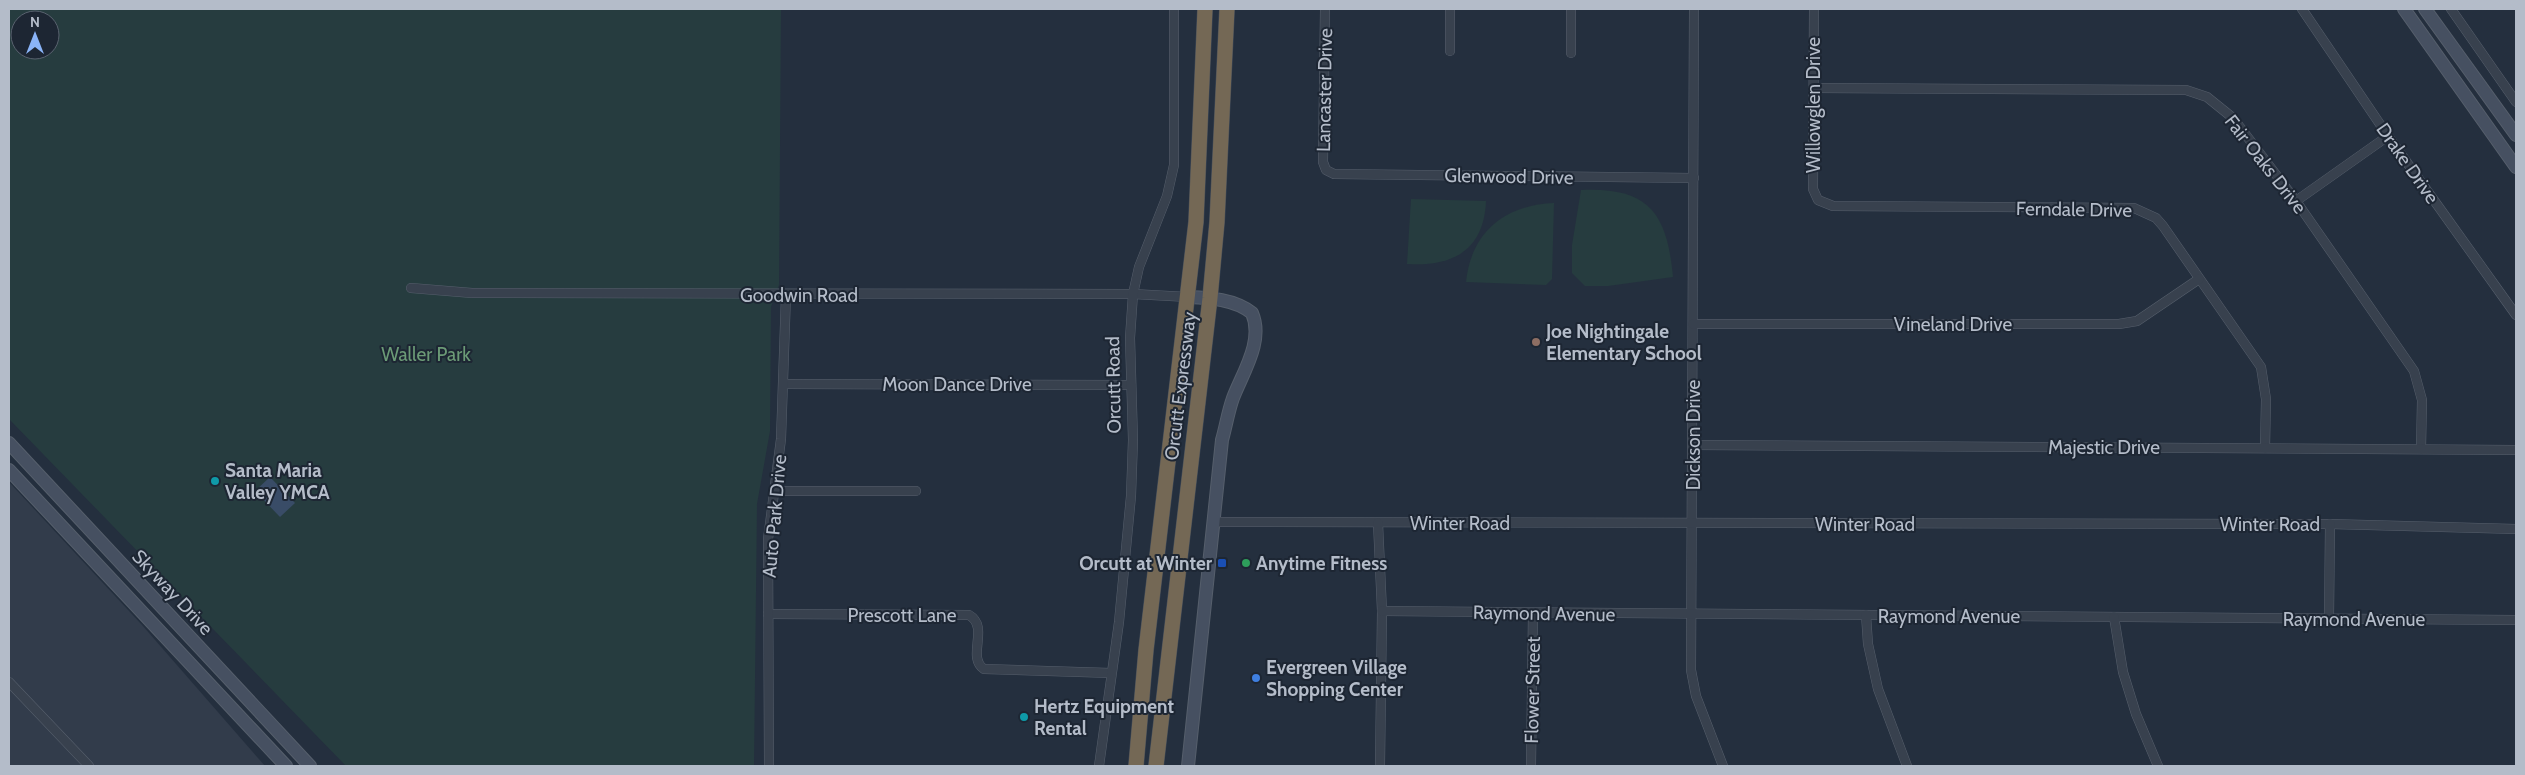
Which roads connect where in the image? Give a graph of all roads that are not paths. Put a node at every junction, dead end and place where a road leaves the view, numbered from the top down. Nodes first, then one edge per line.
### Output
1 (1174, 9) edge
2 (1205, 9) edge
3 (1227, 9) edge
4 (1325, 9) edge
5 (1450, 9) edge
6 (1571, 9) edge
7 (1694, 9) edge
8 (1814, 9) edge
9 (2302, 9) edge
10 (2404, 9) edge
11 (2425, 9) edge
12 (2451, 9) edge
13 (1450, 51) dead end
14 (1572, 53) dead end
15 (1814, 88) junction
16 (2516, 102) edge
17 (2515, 130) edge
18 (2388, 136) junction
19 (2497, 141) junction
20 (2516, 167) edge
21 (1326, 170) joint
22 (1694, 178) junction
23 (1818, 200) joint
24 (2296, 201) junction
25 (2199, 278) junction
26 (411, 288) dead end
27 (1133, 294) junction
28 (786, 295) junction
29 (1188, 297) junction
30 (1210, 298) junction
31 (2516, 315) edge
32 (1693, 324) junction
33 (784, 384) junction
34 (1131, 385) junction
35 (9, 443) edge
36 (1693, 445) junction
37 (2265, 448) junction
38 (2421, 449) junction
39 (2516, 450) edge
40 (9, 470) edge
41 (774, 491) junction
42 (916, 492) dead end
43 (1214, 522) junction
44 (1378, 523) junction
45 (1692, 523) junction
46 (2330, 524) junction
47 (2516, 529) edge
48 (1382, 611) junction
49 (1533, 613) junction
50 (768, 614) junction
51 (1692, 614) junction
52 (1866, 616) junction
53 (2114, 617) junction
54 (2329, 619) junction
55 (2516, 620) edge
56 (1111, 673) junction
57 (9, 682) edge
58 (89, 766) edge
59 (286, 766) edge
60 (310, 766) edge
61 (769, 766) edge
62 (1099, 766) edge
63 (1136, 766) edge
64 (1156, 766) edge
65 (1188, 766) edge
66 (1380, 766) edge
67 (1531, 766) edge
68 (1722, 766) edge
69 (1908, 766) edge
70 (2158, 766) edge

1 - 27 street, Orcutt Road
2 - 29 highway, Orcutt Expressway
3 - 30 highway, Orcutt Expressway
4 - 21 street, Lancaster Drive
5 - 13 street
6 - 14 street
7 - 22 street, Dickson Drive
8 - 15 street, Willowglen Drive
9 - 18 street, Drake Drive
10 - 19 main road
11 - 17 main road
12 - 16 street
15 - 23 street, Willowglen Drive
15 - 24 street, Fair Oaks Drive
17 - 19 street
18 - 24 street
18 - 31 street, Drake Drive
19 - 20 main road
21 - 22 street, Glenwood Drive
22 - 32 street, Dickson Drive
23 - 25 street, Ferndale Drive
24 - 38 street, Fair Oaks Drive
25 - 32 street, Vineland Drive
25 - 37 street, Ferndale Drive
26 - 28 street, Goodwin Road
27 - 28 street, Goodwin Road
27 - 29 street, Goodwin Road
27 - 34 street, Orcutt Road
28 - 33 street, Auto Park Drive
29 - 30 main road
29 - 63 highway, Orcutt Expressway
30 - 43 main road
30 - 64 highway, Orcutt Expressway
32 - 36 street, Dickson Drive
33 - 34 street, Moon Dance Drive
33 - 41 street, Auto Park Drive
34 - 56 street, Orcutt Road
35 - 60 main road, Skyway Drive
36 - 37 street, Majestic Drive
36 - 45 street, Dickson Drive
37 - 38 street, Majestic Drive
38 - 39 street, Majestic Drive
40 - 59 main road, Skyway Drive
41 - 42 street
41 - 50 street, Auto Park Drive
43 - 44 street, Winter Road
43 - 65 main road
44 - 45 street, Winter Road
44 - 48 street
45 - 46 street, Winter Road
45 - 51 street, Dickson Drive
46 - 47 street, Winter Road
46 - 54 street
48 - 49 street, Raymond Avenue
48 - 66 street
49 - 51 street, Raymond Avenue
49 - 67 street, Flower Street
50 - 56 street, Prescott Lane
50 - 61 street, Auto Park Drive
51 - 52 street, Raymond Avenue
51 - 68 street, Dickson Drive
52 - 53 street, Raymond Avenue
52 - 69 street
53 - 54 street, Raymond Avenue
53 - 70 street
54 - 55 street, Raymond Avenue
56 - 62 street, Orcutt Road
57 - 58 street

